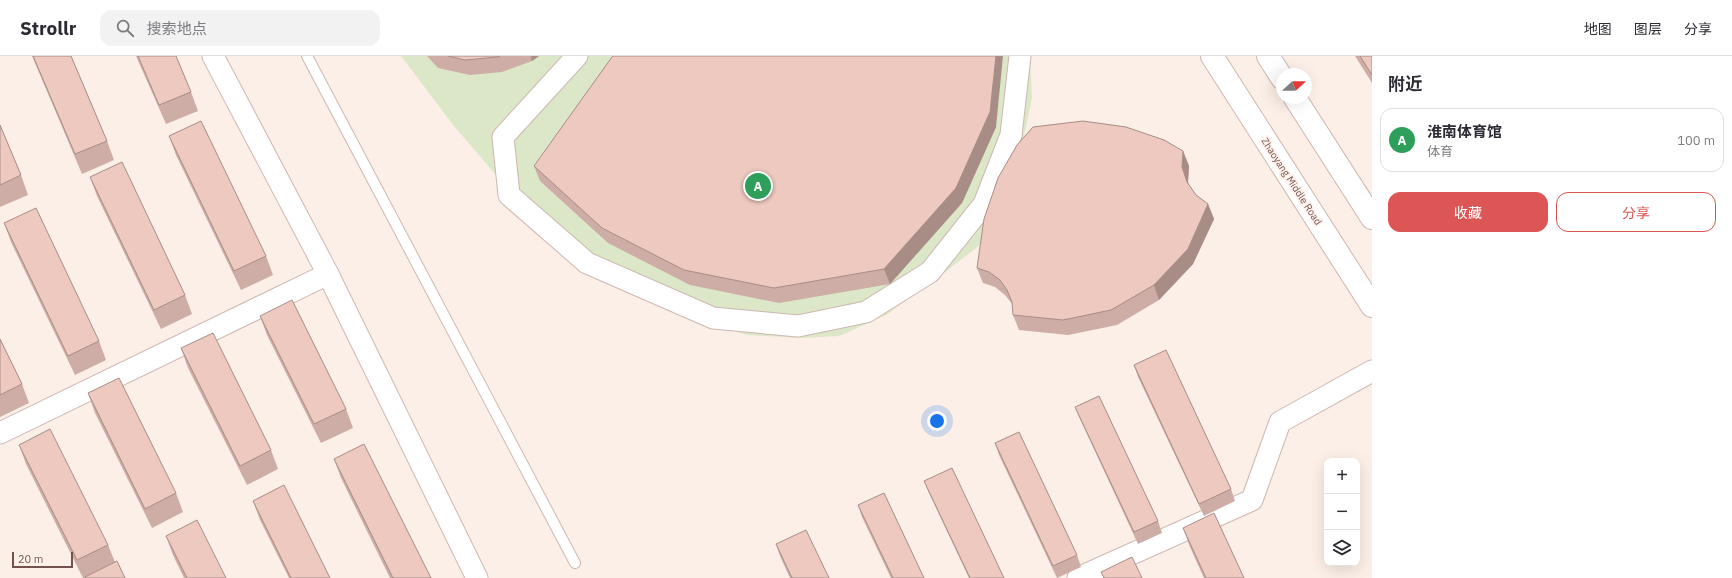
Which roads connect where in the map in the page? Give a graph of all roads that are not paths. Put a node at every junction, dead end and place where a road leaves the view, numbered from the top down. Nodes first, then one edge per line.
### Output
1 (213, 56) edge
2 (307, 56) edge
3 (577, 56) edge
4 (1020, 56) edge
5 (1212, 56) edge
6 (1268, 56) edge
7 (1276, 69) edge
8 (1299, 104) edge
9 (1372, 218) edge
10 (328, 274) junction
11 (1372, 306) edge
12 (1372, 371) edge
13 (0, 433) edge
14 (575, 562) dead end
15 (477, 578) edge
16 (1078, 578) edge

1 - 10 street
2 - 14 lane
3 - 4 street
5 - 11 main road, Zhaoyang Middle Road
6 - 7 main road
8 - 9 main road
10 - 13 street
10 - 15 street
12 - 16 street

